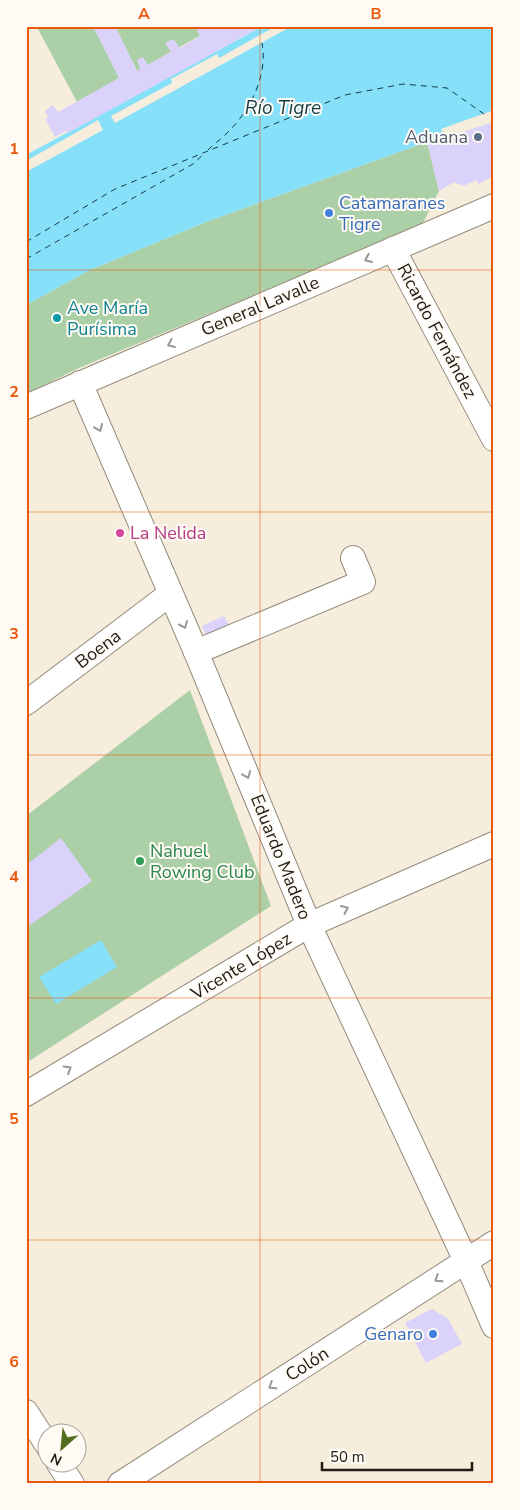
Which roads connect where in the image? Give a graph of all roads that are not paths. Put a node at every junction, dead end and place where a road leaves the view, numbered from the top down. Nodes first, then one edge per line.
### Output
1 (494, 206) edge
2 (393, 249) junction
3 (80, 383) junction
4 (26, 407) edge
5 (494, 439) edge
6 (354, 558) dead end
7 (170, 594) junction
8 (196, 652) junction
9 (26, 703) edge
10 (494, 844) edge
11 (309, 925) junction
12 (26, 1094) edge
13 (494, 1243) edge
14 (466, 1262) junction
15 (494, 1326) edge
16 (26, 1412) edge
17 (38, 1431) edge
18 (64, 1472) edge
19 (72, 1484) edge
20 (120, 1484) edge

1 - 2 street, General Lavalle
2 -> 3 street, General Lavalle
2 - 5 street, Ricardo Fernández
3 - 4 street, General Lavalle
3 -> 7 street, Eduardo Madero
6 - 8 street
7 -> 8 street, Eduardo Madero
7 - 9 street, Boena
8 -> 11 street, Eduardo Madero
11 -> 10 street, Vicente López
12 -> 11 street, Vicente López
11 - 14 street, Eduardo Madero
13 - 14 street, Colón
14 - 15 street, Eduardo Madero
14 -> 20 street, Colón
16 - 17 street
18 - 19 street

